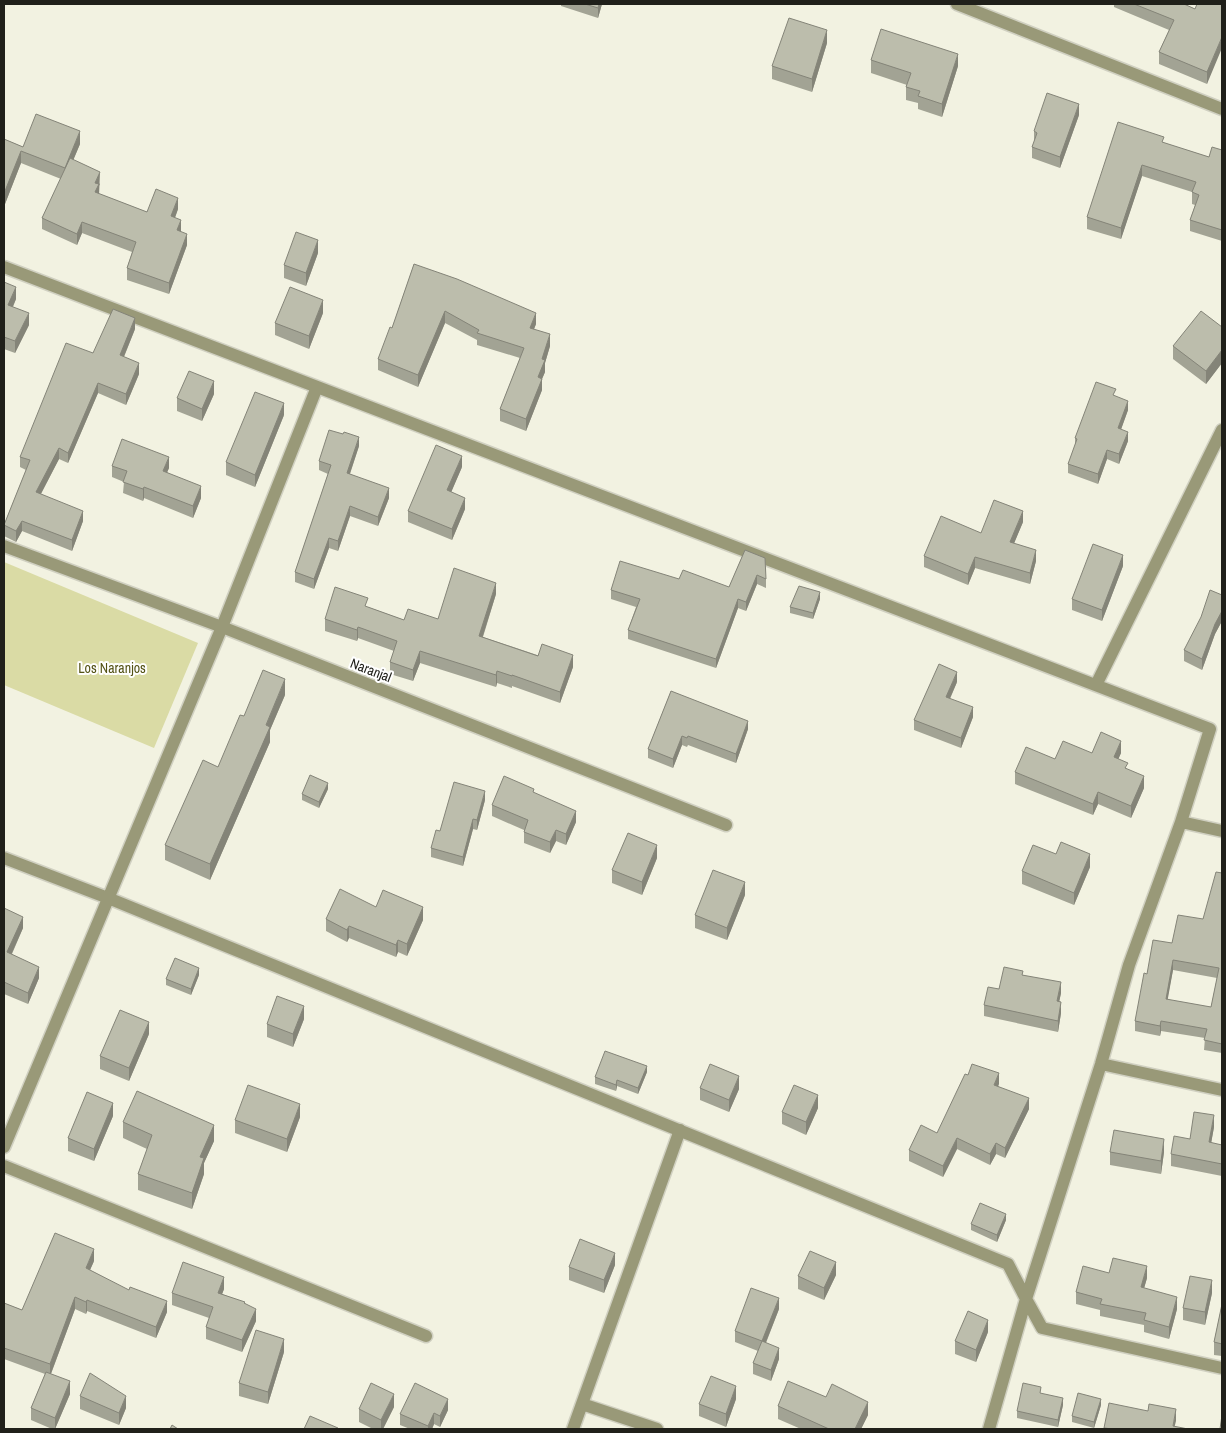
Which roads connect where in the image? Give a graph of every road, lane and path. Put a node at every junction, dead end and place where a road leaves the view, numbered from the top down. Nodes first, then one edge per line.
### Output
1 (957, 4) edge
2 (1222, 109) edge
3 (4, 266) edge
4 (317, 387) junction
5 (1222, 430) edge
6 (4, 546) edge
7 (222, 627) junction
8 (1096, 685) junction
9 (1181, 822) junction
10 (726, 825) dead end
11 (1222, 831) edge
12 (4, 858) edge
13 (108, 898) junction
14 (1101, 1064) junction
15 (1222, 1090) edge
16 (680, 1130) junction
17 (4, 1147) edge
18 (4, 1166) edge
19 (1026, 1299) junction
20 (426, 1336) dead end
21 (1222, 1368) edge
22 (582, 1404) junction
23 (573, 1429) edge
24 (656, 1429) edge
25 (989, 1429) edge

1 - 2 street
3 - 4 street
4 - 7 street
4 - 8 street
5 - 8 street
6 - 7 street, Naranjal
7 - 10 street, Naranjal
7 - 13 street
8 - 9 street
9 - 11 street
9 - 14 street
12 - 13 street
13 - 16 street
13 - 17 street
14 - 15 street
14 - 19 street
16 - 19 street
16 - 22 street
18 - 20 street
19 - 21 street
19 - 25 street
22 - 23 street
22 - 24 street

